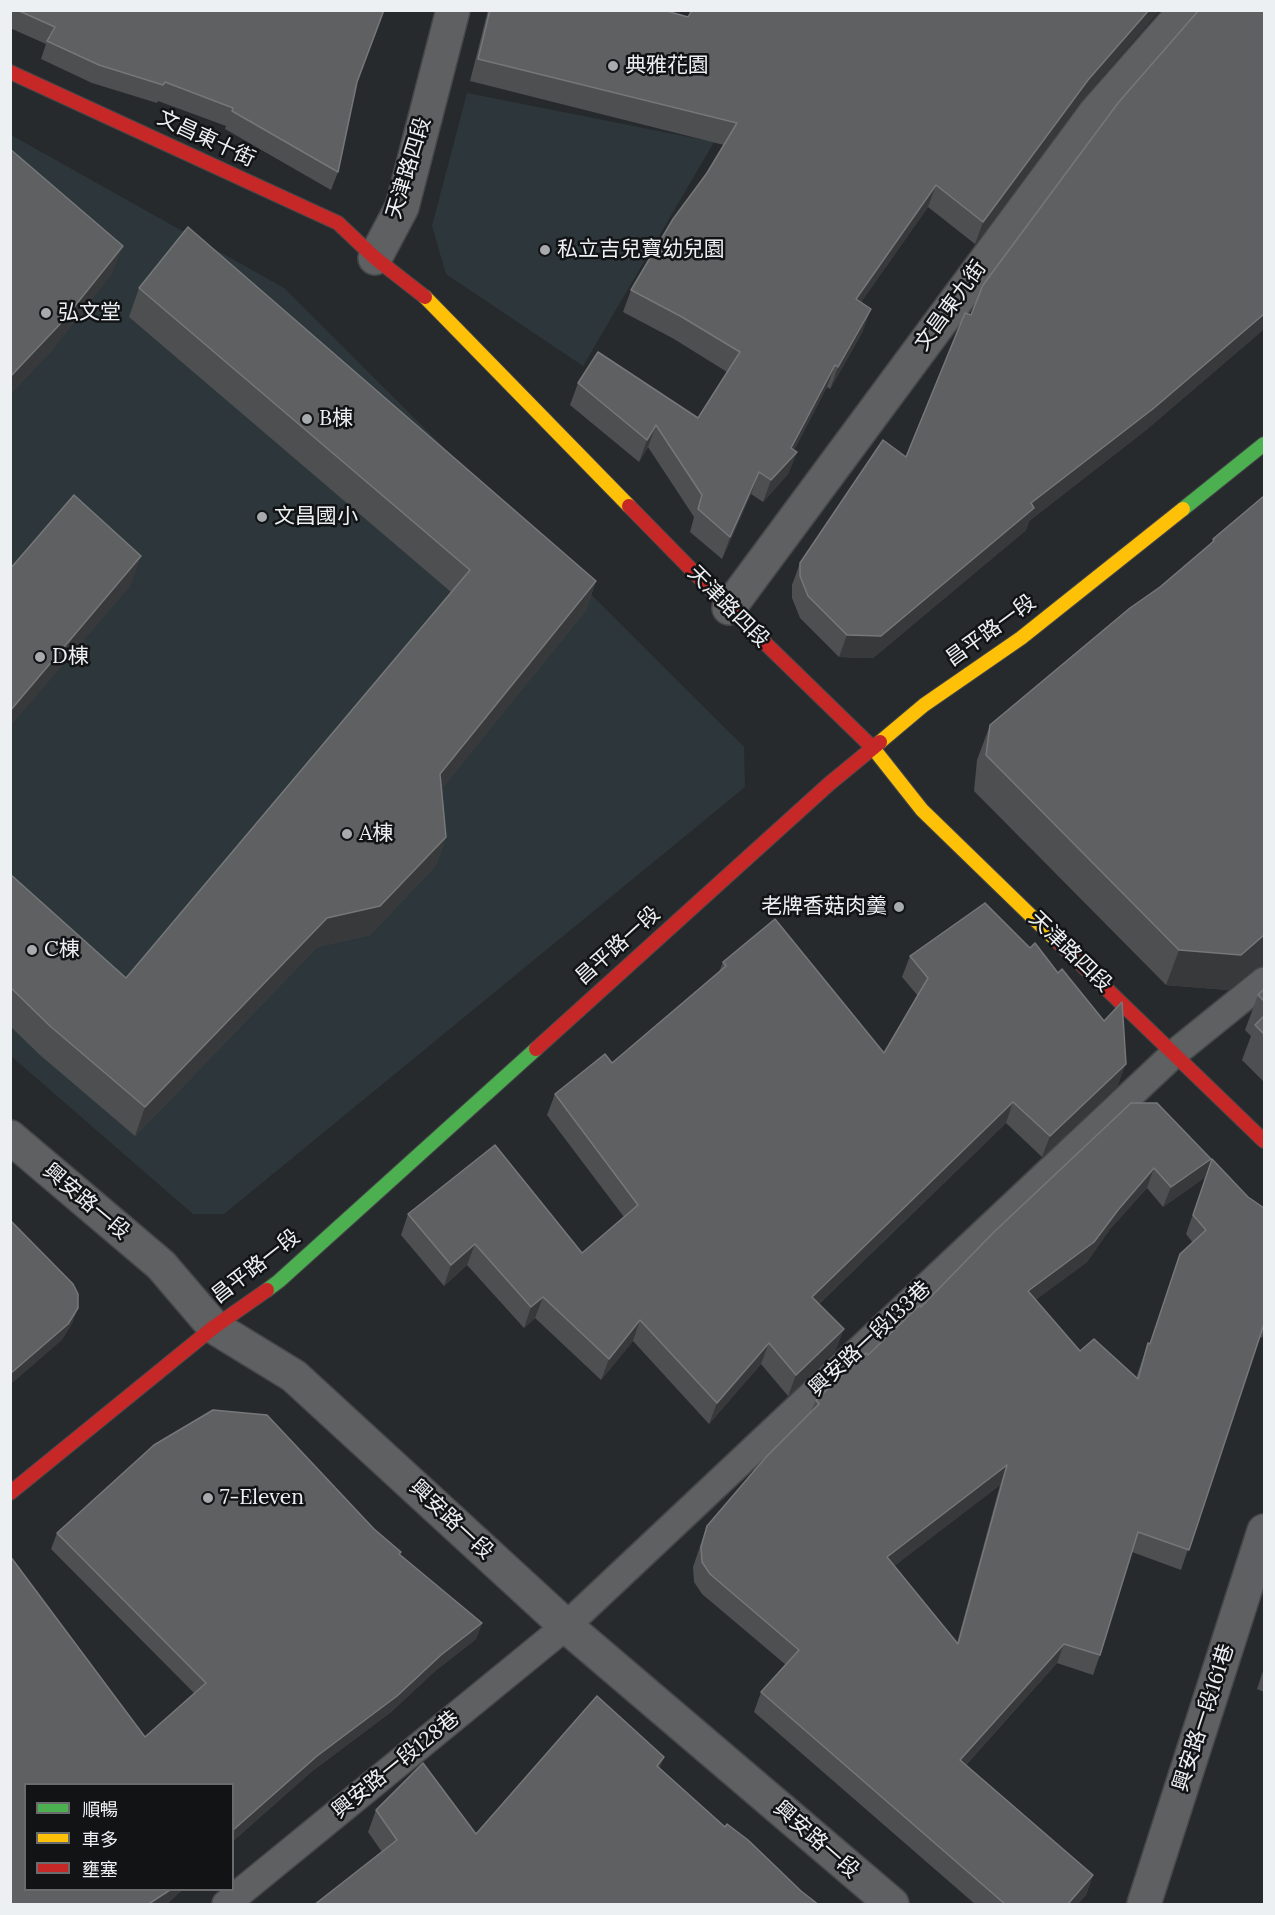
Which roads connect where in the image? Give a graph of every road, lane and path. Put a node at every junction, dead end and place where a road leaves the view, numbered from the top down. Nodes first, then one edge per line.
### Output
1 (453, 10) edge
2 (1181, 10) edge
3 (10, 72) edge
4 (375, 258) junction
5 (1264, 444) edge
6 (729, 608) junction
7 (873, 748) junction
8 (1264, 981) edge
9 (1175, 1053) junction
10 (10, 1137) edge
11 (1264, 1141) edge
12 (214, 1327) junction
13 (10, 1493) edge
14 (1264, 1531) edge
15 (566, 1626) junction
16 (226, 1905) edge
17 (892, 1905) edge
18 (1144, 1905) edge

1 - 4 street, 天津路四段
2 - 6 street, 文昌東九街
3 - 4 street, 文昌東十街
4 - 6 street, 天津路四段
5 - 7 street, 昌平路一段
6 - 7 street, 天津路四段
7 - 9 street, 天津路四段
7 - 12 street, 昌平路一段
8 - 9 lane, 興安路一段133巷
9 - 11 street, 天津路四段
9 - 15 lane, 興安路一段133巷
10 - 12 street, 興安路一段
12 - 13 street, 昌平路一段
12 - 15 street, 興安路一段
14 - 18 street, 興安路一段161巷
15 - 16 lane, 興安路一段128巷
15 - 17 street, 興安路一段

